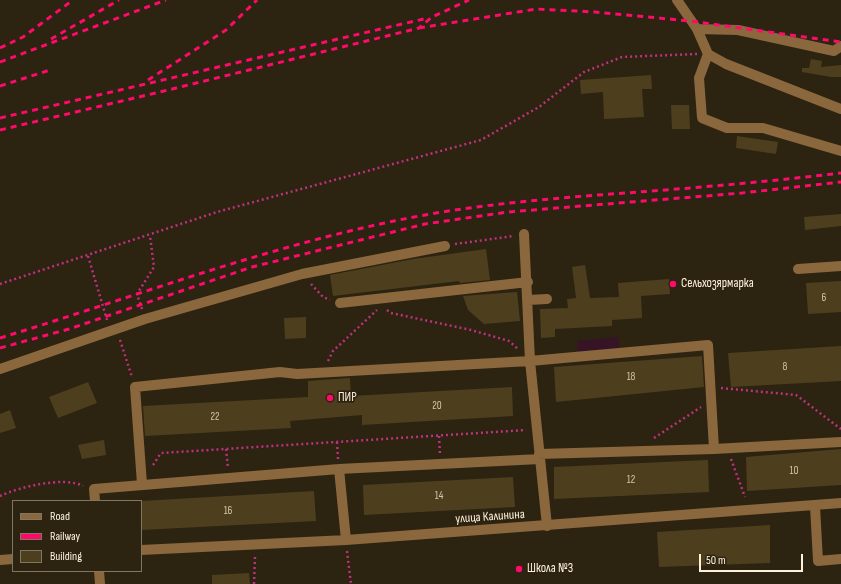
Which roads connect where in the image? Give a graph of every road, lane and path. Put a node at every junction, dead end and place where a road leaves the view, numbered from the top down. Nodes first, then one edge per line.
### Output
1 (677, 0) edge
2 (697, 29) junction
3 (841, 46) edge
4 (708, 54) junction
5 (839, 106) edge
6 (841, 151) edge
7 (524, 234) joint
8 (150, 236) junction
9 (445, 246) joint
10 (88, 256) junction
11 (841, 266) edge
12 (798, 269) dead end
13 (302, 274) junction
14 (528, 282) junction
15 (0, 284) edge
16 (547, 299) dead end
17 (528, 300) junction
18 (340, 303) joint
19 (375, 306) dead end
20 (382, 306) junction
21 (145, 319) junction
22 (113, 331) junction
23 (530, 361) junction
24 (0, 369) edge
25 (328, 372) junction
26 (711, 385) junction
27 (135, 387) junction
28 (712, 400) junction
29 (537, 429) junction
30 (841, 429) edge
31 (439, 436) junction
32 (337, 442) junction
33 (841, 442) edge
34 (226, 448) junction
35 (727, 448) junction
36 (714, 449) junction
37 (635, 451) junction
38 (161, 453) dead end
39 (540, 456) junction
40 (440, 464) junction
41 (339, 469) junction
42 (229, 478) junction
43 (142, 484) junction
44 (0, 496) edge
45 (745, 497) dead end
46 (95, 498) edge
47 (841, 503) edge
48 (815, 506) junction
49 (546, 526) junction
50 (346, 545) junction
51 (142, 550) edge
52 (255, 556) dead end
53 (12, 559) edge
54 (841, 559) edge
55 (0, 560) edge
56 (99, 572) edge
57 (100, 584) edge
58 (254, 584) edge
59 (351, 584) edge

1 - 2 street
2 - 3 street
2 - 4 street
4 - 5 street
4 - 6 street
4 - 8 path
7 - 9 path
7 - 14 street
8 - 10 path
8 - 21 path
9 - 13 street
10 - 15 path
10 - 22 path
11 - 12 street
13 - 18 path
13 - 21 street
14 - 17 street
14 - 18 street
16 - 17 street
17 - 23 street
19 - 20 path
20 - 23 path
20 - 25 path
21 - 22 street
22 - 24 street
22 - 27 path
23 - 25 street
23 - 26 street
23 - 29 street
25 - 27 street
26 - 28 street
26 - 30 path
27 - 43 street
28 - 36 street
28 - 37 path
29 - 31 path
29 - 39 street
31 - 32 path
31 - 40 path
32 - 34 path
32 - 41 path
33 - 35 street
34 - 38 path
34 - 42 path
35 - 36 street
35 - 45 path
36 - 37 street
37 - 39 street
39 - 40 street
39 - 49 street
40 - 41 street
41 - 42 street
41 - 50 street
42 - 43 street
43 - 46 street
44 - 46 path
47 - 48 street, улица Калинина
48 - 49 street, улица Калинина
48 - 54 street
49 - 50 street, улица Калинина
50 - 51 street, улица Калинина
50 - 59 path
52 - 58 path
53 - 55 street
56 - 57 street

